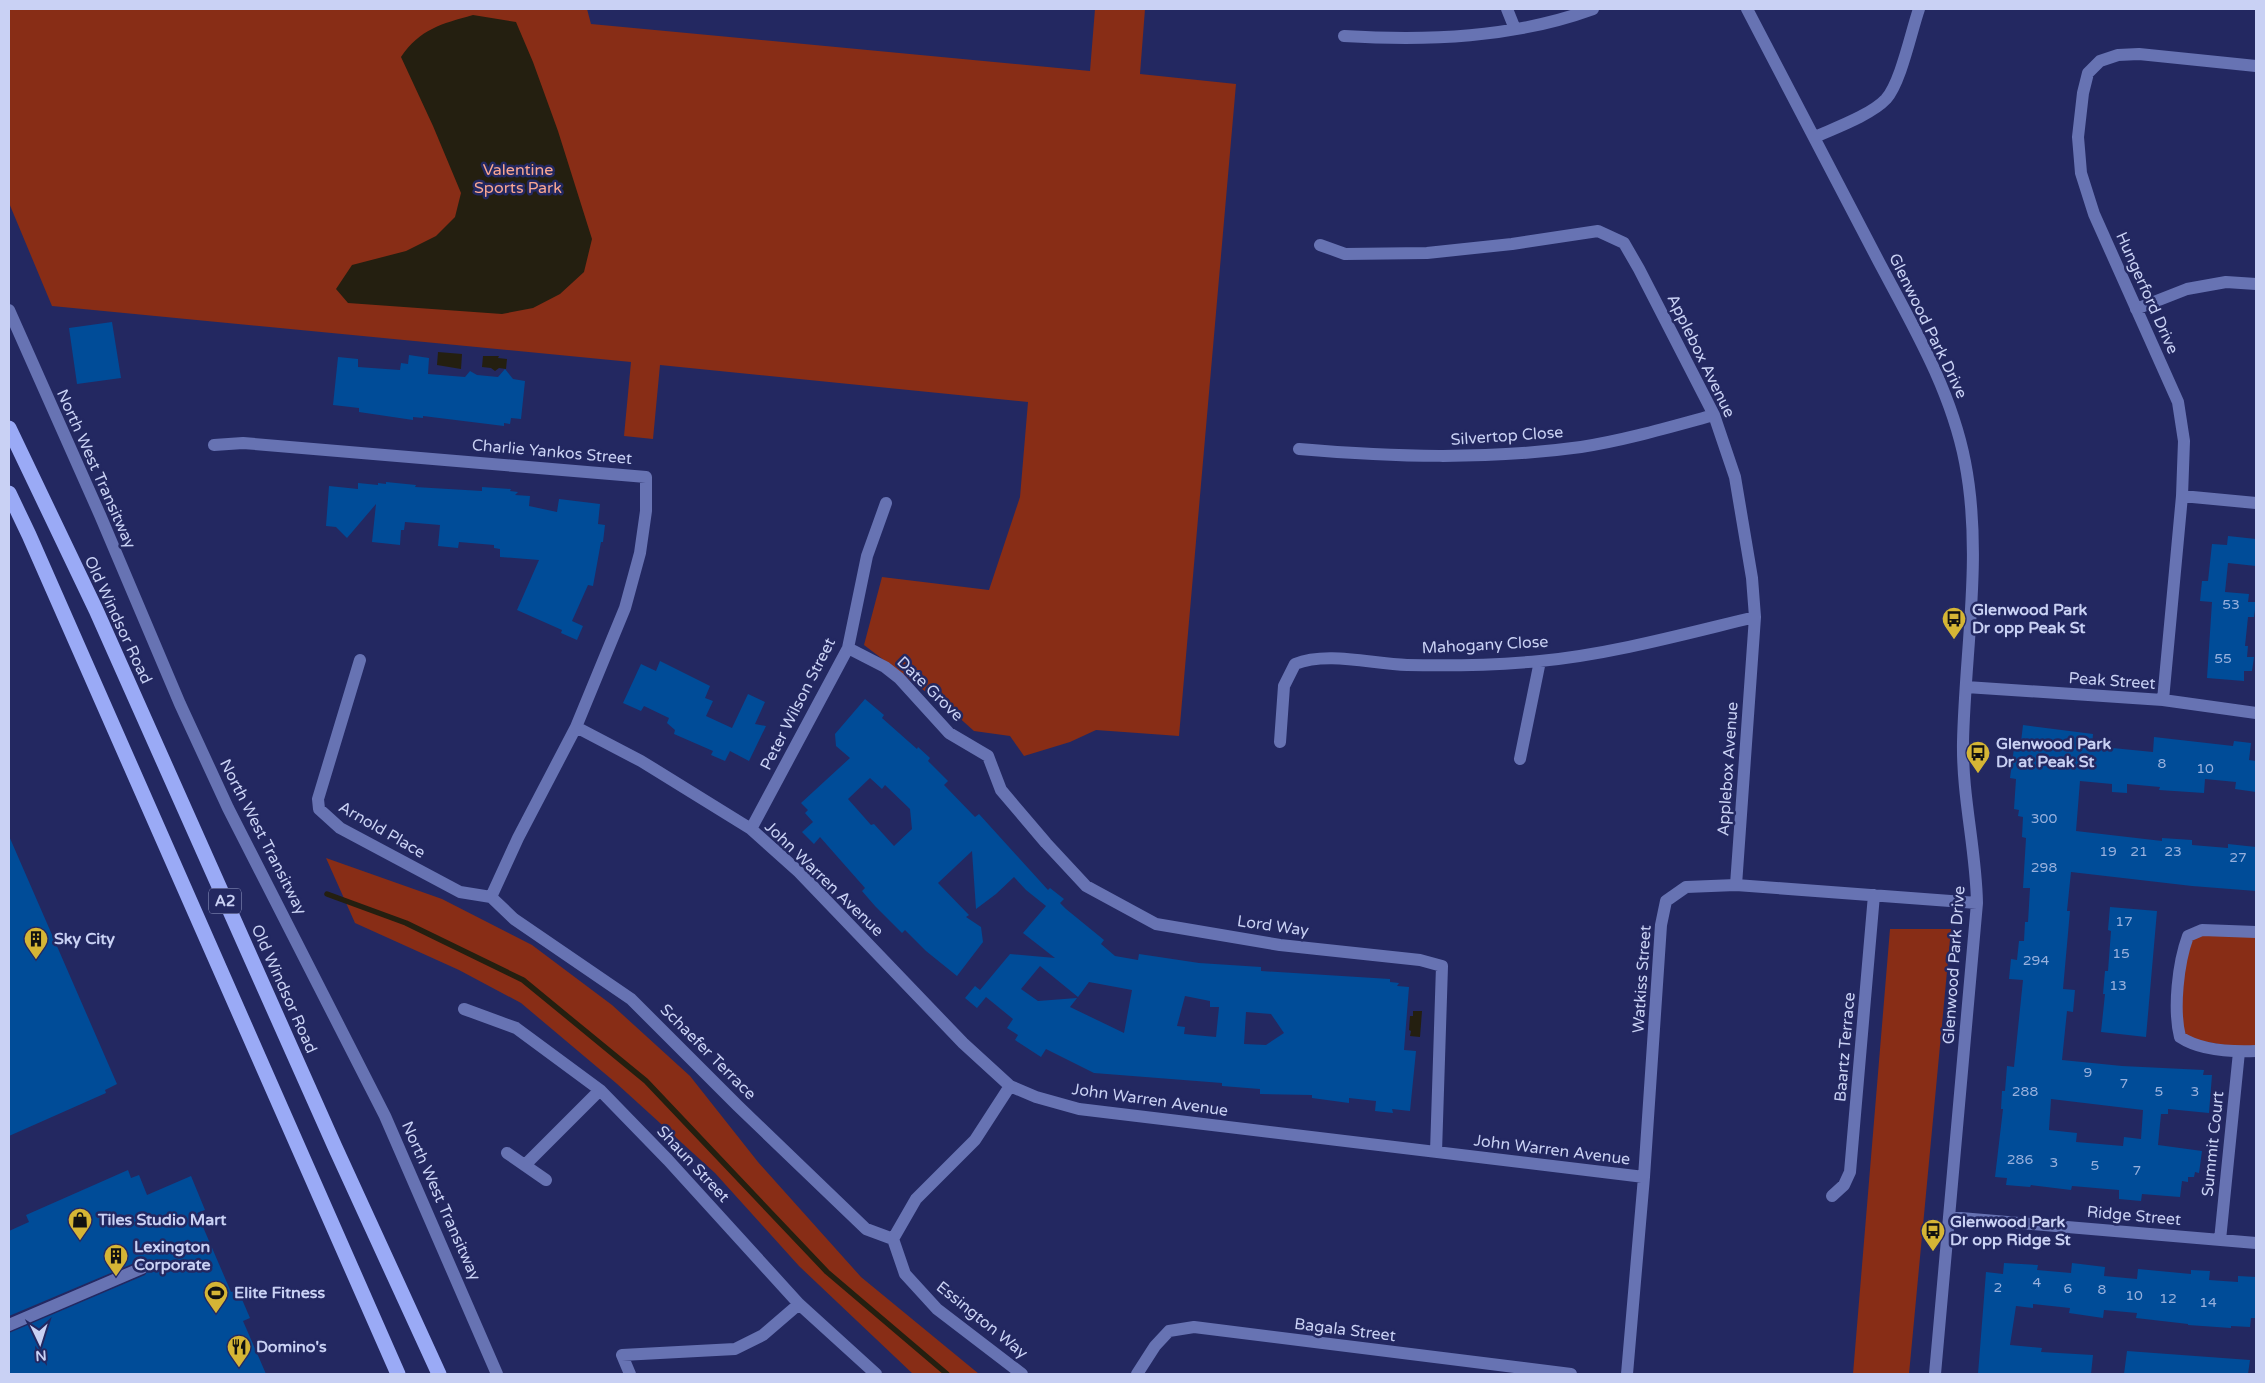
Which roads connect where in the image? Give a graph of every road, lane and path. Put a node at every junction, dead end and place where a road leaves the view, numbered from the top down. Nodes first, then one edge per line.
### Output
1 (1507, 9) edge
2 (1593, 9) edge
3 (1747, 9) edge
4 (1919, 9) edge
5 (1515, 29) junction
6 (1344, 36) dead end
7 (2256, 66) edge
8 (1815, 137) junction
9 (1320, 245) dead end
10 (2256, 284) edge
11 (2136, 309) junction
12 (9, 310) edge
13 (1714, 415) junction
14 (9, 419) edge
15 (9, 428) edge
16 (16, 443) junction
17 (214, 446) dead end
18 (1299, 449) dead end
19 (9, 493) edge
20 (2182, 496) junction
21 (2256, 502) edge
22 (886, 503) dead end
23 (1755, 617) junction
24 (848, 648) junction
25 (360, 660) dead end
26 (1540, 660) junction
27 (1966, 686) junction
28 (2163, 700) junction
29 (2256, 714) edge
30 (576, 727) junction
31 (1280, 742) dead end
32 (988, 756) joint
33 (1520, 759) dead end
34 (751, 829) junction
35 (1736, 885) junction
36 (1874, 895) junction
37 (491, 897) junction
38 (1977, 903) junction
39 (2256, 932) edge
40 (464, 1009) dead end
41 (2256, 1051) edge
42 (2239, 1052) junction
43 (1010, 1086) junction
44 (600, 1090) junction
45 (1436, 1152) junction
46 (507, 1153) dead end
47 (525, 1165) junction
48 (1644, 1177) junction
49 (546, 1180) dead end
50 (1832, 1196) dead end
51 (1949, 1217) junction
52 (893, 1239) junction
53 (2220, 1240) junction
54 (2256, 1243) edge
55 (142, 1268) dead end
56 (799, 1304) junction
57 (9, 1325) edge
58 (398, 1374) edge
59 (438, 1374) edge
60 (497, 1374) edge
61 (630, 1374) edge
62 (876, 1374) edge
63 (1022, 1374) edge
64 (1137, 1374) edge
65 (1570, 1374) edge
66 (1627, 1374) edge
67 (1935, 1374) edge

1 - 5 street
2 - 5 street
3 - 8 street, Glenwood Park Drive
4 - 8 street
5 - 6 street
7 - 11 street, Hungerford Drive
8 - 27 street, Glenwood Park Drive
9 - 13 street, Applebox Avenue
10 - 11 street
11 - 20 street, Hungerford Drive
12 - 60 street, North West Transitway
13 - 18 street, Silvertop Close
13 - 23 street, Applebox Avenue
14 - 16 highway
15 - 16 highway, Old Windsor Road / A2
16 - 59 highway, Old Windsor Road / A2
17 - 30 street, Charlie Yankos Street
19 - 58 highway, A2
20 - 21 street
20 - 28 street, Hungerford Drive
22 - 24 street, Peter Wilson Street
23 - 26 street, Mahogany Close
23 - 35 street, Applebox Avenue
24 - 32 street, Date Grove
24 - 34 street, Peter Wilson Street
25 - 37 street, Arnold Place
26 - 31 street, Mahogany Close
26 - 33 street
27 - 28 street, Peak Street
27 - 38 street, Glenwood Park Drive
28 - 29 street, Peak Street
30 - 34 street, John Warren Avenue
30 - 37 street, Charlie Yankos Street
32 - 45 street, Lord Way
34 - 43 street, John Warren Avenue
35 - 36 street, Watkiss Street
35 - 48 street, Watkiss Street
36 - 38 street, Watkiss Street
36 - 50 street, Baartz Terrace
37 - 52 street, Schaefer Terrace
38 - 51 street, Glenwood Park Drive
39 - 42 street
40 - 44 street, Shaun Street
41 - 42 street
42 - 53 street, Summit Court
43 - 45 street, John Warren Avenue
43 - 52 street
44 - 47 street
44 - 56 street, Shaun Street
45 - 48 street, John Warren Avenue
46 - 47 street
47 - 49 street
48 - 66 street, Watkiss Street
51 - 53 street, Ridge Street
51 - 67 street, Glenwood Park Drive
52 - 63 street, Essington Way
53 - 54 street, Ridge Street
55 - 57 street
56 - 61 street
56 - 62 street, Shaun Street
64 - 65 street, Bagala Street

